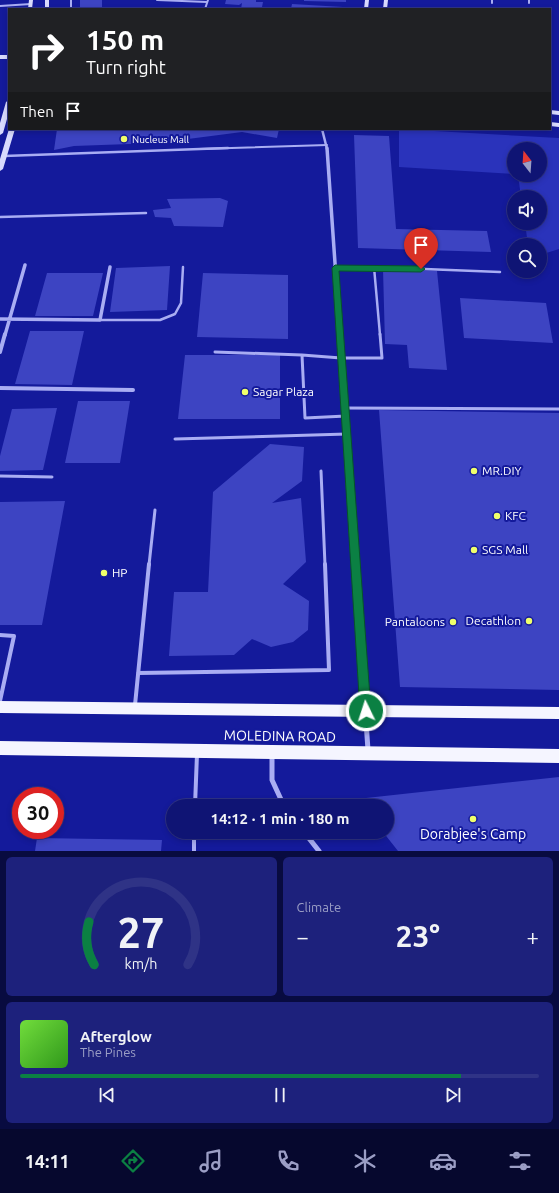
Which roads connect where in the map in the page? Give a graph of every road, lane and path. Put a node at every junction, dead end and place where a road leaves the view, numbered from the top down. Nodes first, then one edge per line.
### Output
1 (157, 0) edge
2 (492, 0) edge
3 (207, 1) edge
4 (31, 4) edge
5 (492, 4) dead end
6 (0, 6) edge
7 (8, 105) edge
8 (12, 130) edge
9 (322, 130) edge
10 (0, 133) edge
11 (327, 145) junction
12 (4, 156) junction
13 (0, 169) edge
14 (146, 213) dead end
15 (0, 217) edge
16 (25, 265) dead end
17 (110, 267) dead end
18 (182, 267) dead end
19 (335, 268) junction
20 (374, 268) junction
21 (500, 272) dead end
22 (0, 319) edge
23 (9, 319) junction
24 (100, 320) junction
25 (0, 352) edge
26 (215, 352) dead end
27 (302, 354) junction
28 (342, 358) junction
29 (0, 388) edge
30 (133, 390) dead end
31 (345, 408) junction
32 (559, 409) edge
33 (346, 416) junction
34 (347, 434) junction
35 (175, 439) dead end
36 (321, 471) dead end
37 (0, 476) edge
38 (52, 477) dead end
39 (155, 510) dead end
40 (0, 635) edge
41 (138, 673) junction
42 (0, 701) edge
43 (0, 707) edge
44 (134, 708) junction
45 (366, 711) junction
46 (559, 713) edge
47 (0, 748) edge
48 (197, 750) junction
49 (272, 751) junction
50 (369, 754) junction
51 (559, 756) edge
52 (195, 799) edge
53 (281, 799) edge
54 (194, 839) edge
55 (310, 839) edge
56 (194, 851) edge
57 (319, 851) edge

1 - 3 lane
2 - 5 lane
4 - 6 lane
7 - 10 main road
8 - 12 main road
9 - 11 street
11 - 12 lane
11 - 19 street
12 - 13 main road
14 - 15 lane
16 - 23 street
17 - 24 street
18 - 24 lane
19 - 20 lane
19 - 28 street
20 - 21 lane
20 - 28 lane
22 - 23 street
23 - 24 street
23 - 25 street
26 - 27 lane
27 - 28 lane
27 - 33 lane
28 - 31 street
29 - 30 street
31 - 32 lane
31 - 33 street
33 - 34 street
34 - 35 lane
34 - 45 street
36 - 41 lane
37 - 38 lane
39 - 41 lane
40 - 42 lane
41 - 44 lane
43 - 44 main road, MOLEDINA ROAD
44 - 45 main road, MOLEDINA ROAD
45 - 46 main road, MOLEDINA ROAD
45 - 50 street
47 - 48 main road, MOLEDINA ROAD
48 - 49 main road, MOLEDINA ROAD
48 - 52 lane
49 - 50 main road, MOLEDINA ROAD
49 - 53 street
50 - 51 main road, MOLEDINA ROAD
54 - 56 lane
55 - 57 street

